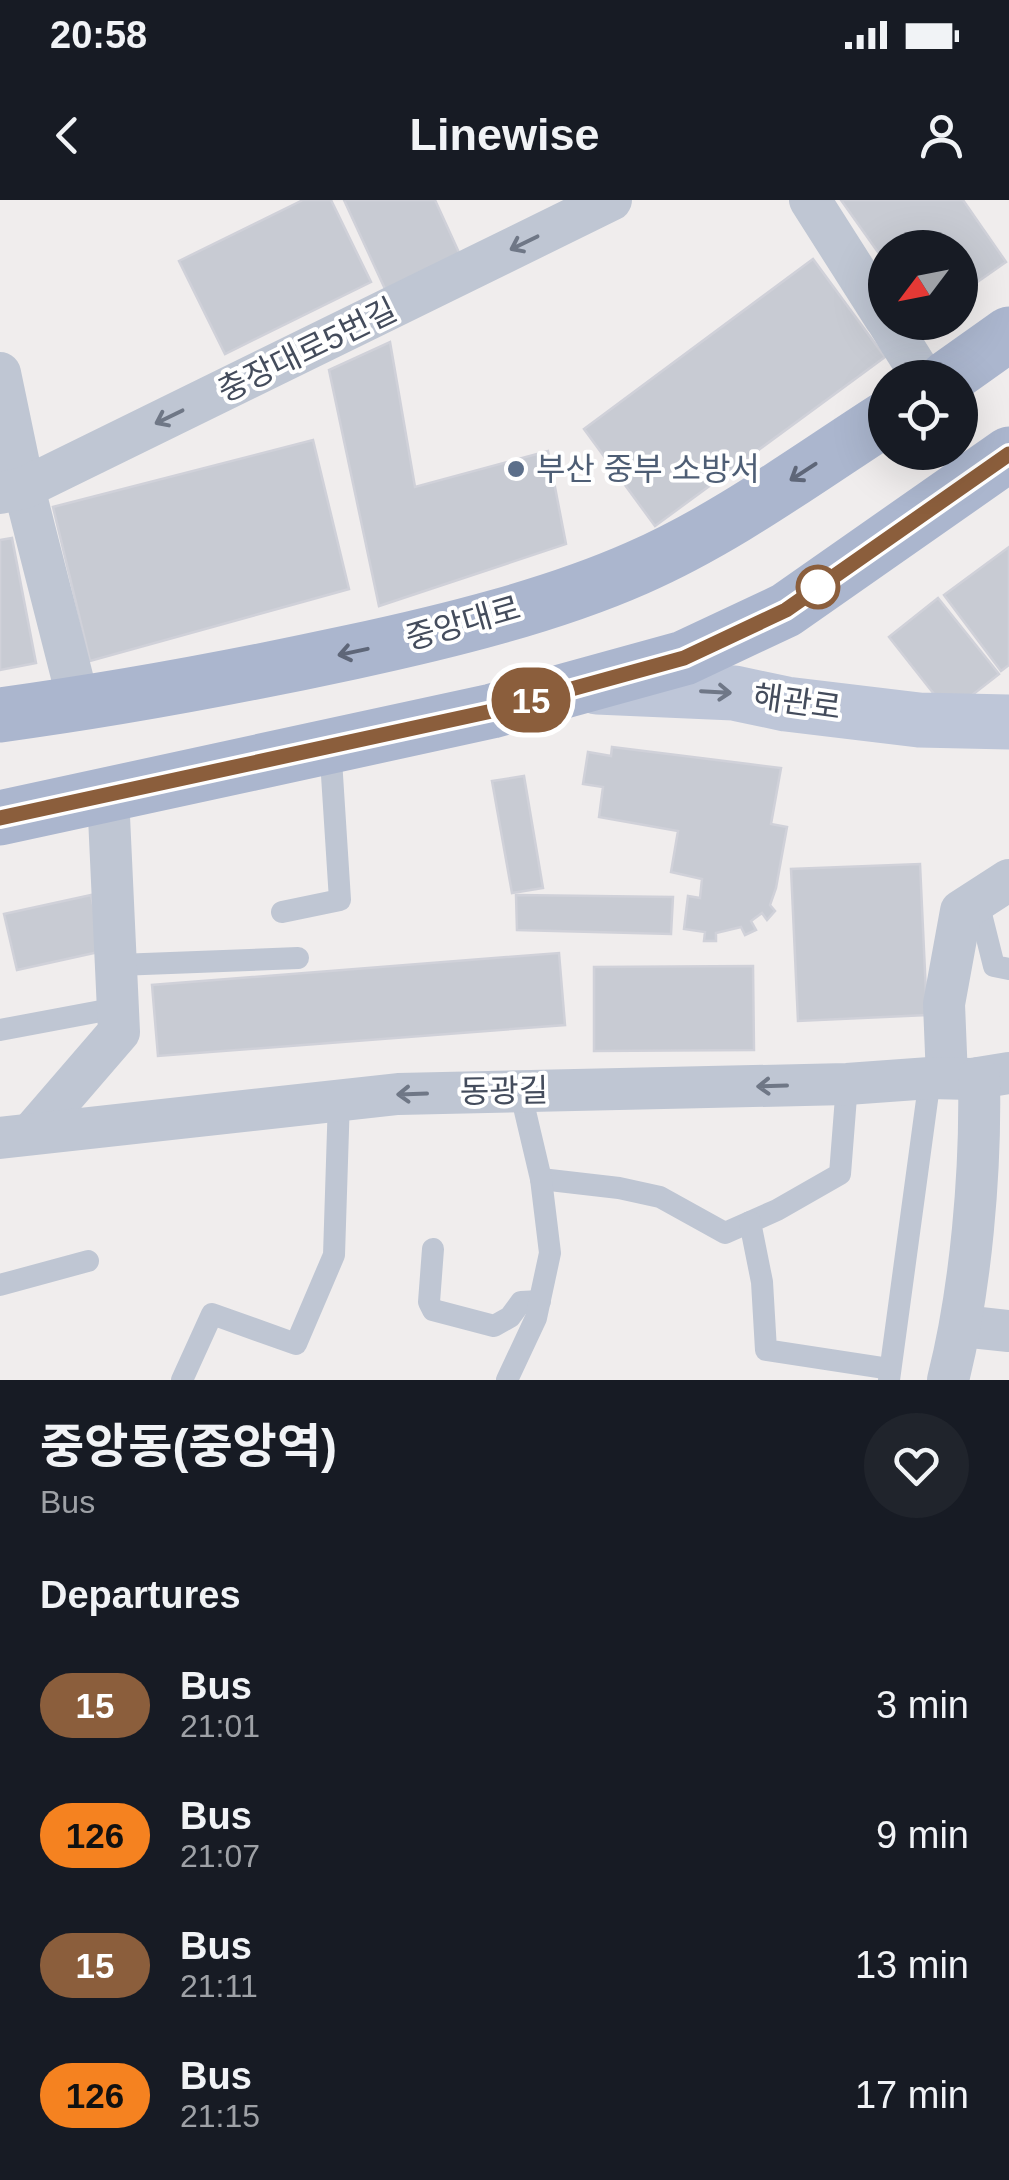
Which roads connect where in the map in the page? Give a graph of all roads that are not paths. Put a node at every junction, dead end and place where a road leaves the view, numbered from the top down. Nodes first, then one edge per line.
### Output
1 (612, 200) edge
2 (810, 200) edge
3 (868, 292) edge
4 (1009, 334) edge
5 (972, 360) edge
6 (0, 374) edge
7 (868, 430) edge
8 (1009, 454) edge
9 (12, 491) edge
10 (584, 686) junction
11 (79, 704) junction
12 (0, 714) edge
13 (1009, 722) edge
14 (330, 744) junction
15 (108, 795) junction
16 (0, 818) edge
17 (993, 891) edge
18 (282, 912) dead end
19 (298, 958) dead end
20 (118, 965) junction
21 (1009, 970) edge
22 (118, 1008) junction
23 (0, 1030) edge
24 (966, 1077) edge
25 (847, 1084) junction
26 (520, 1090) junction
27 (338, 1099) junction
28 (16, 1136) edge
29 (541, 1179) junction
30 (750, 1222) junction
31 (433, 1249) dead end
32 (88, 1261) dead end
33 (0, 1285) edge
34 (540, 1301) junction
35 (962, 1326) junction
36 (1009, 1331) edge
37 (890, 1374) edge
38 (182, 1380) edge
39 (507, 1380) edge
40 (948, 1380) edge

1 -> 9 street, 충장대로5번길
2 - 3 street
4 - 5 main road
6 - 9 street
7 -> 11 main road, 중앙대로
8 - 10 main road
9 - 11 street
10 -> 13 main road, 해관로
10 - 14 main road
11 - 12 main road, 중앙대로
14 - 15 main road
14 - 18 lane
15 - 16 main road
15 - 20 street
17 - 21 lane
17 - 24 street
19 - 20 lane
20 - 22 street
22 - 23 lane
22 - 28 street
24 - 25 street, 동광길
24 - 35 street
24 - 37 lane
25 -> 26 street, 동광길
25 - 30 lane
26 -> 27 street, 동광길
26 - 29 lane
27 - 28 street, 동광길
27 - 38 lane
29 - 30 lane
29 - 34 lane
30 - 37 lane
31 - 34 lane
32 - 33 lane
34 - 39 lane
35 - 36 street
35 - 40 street

